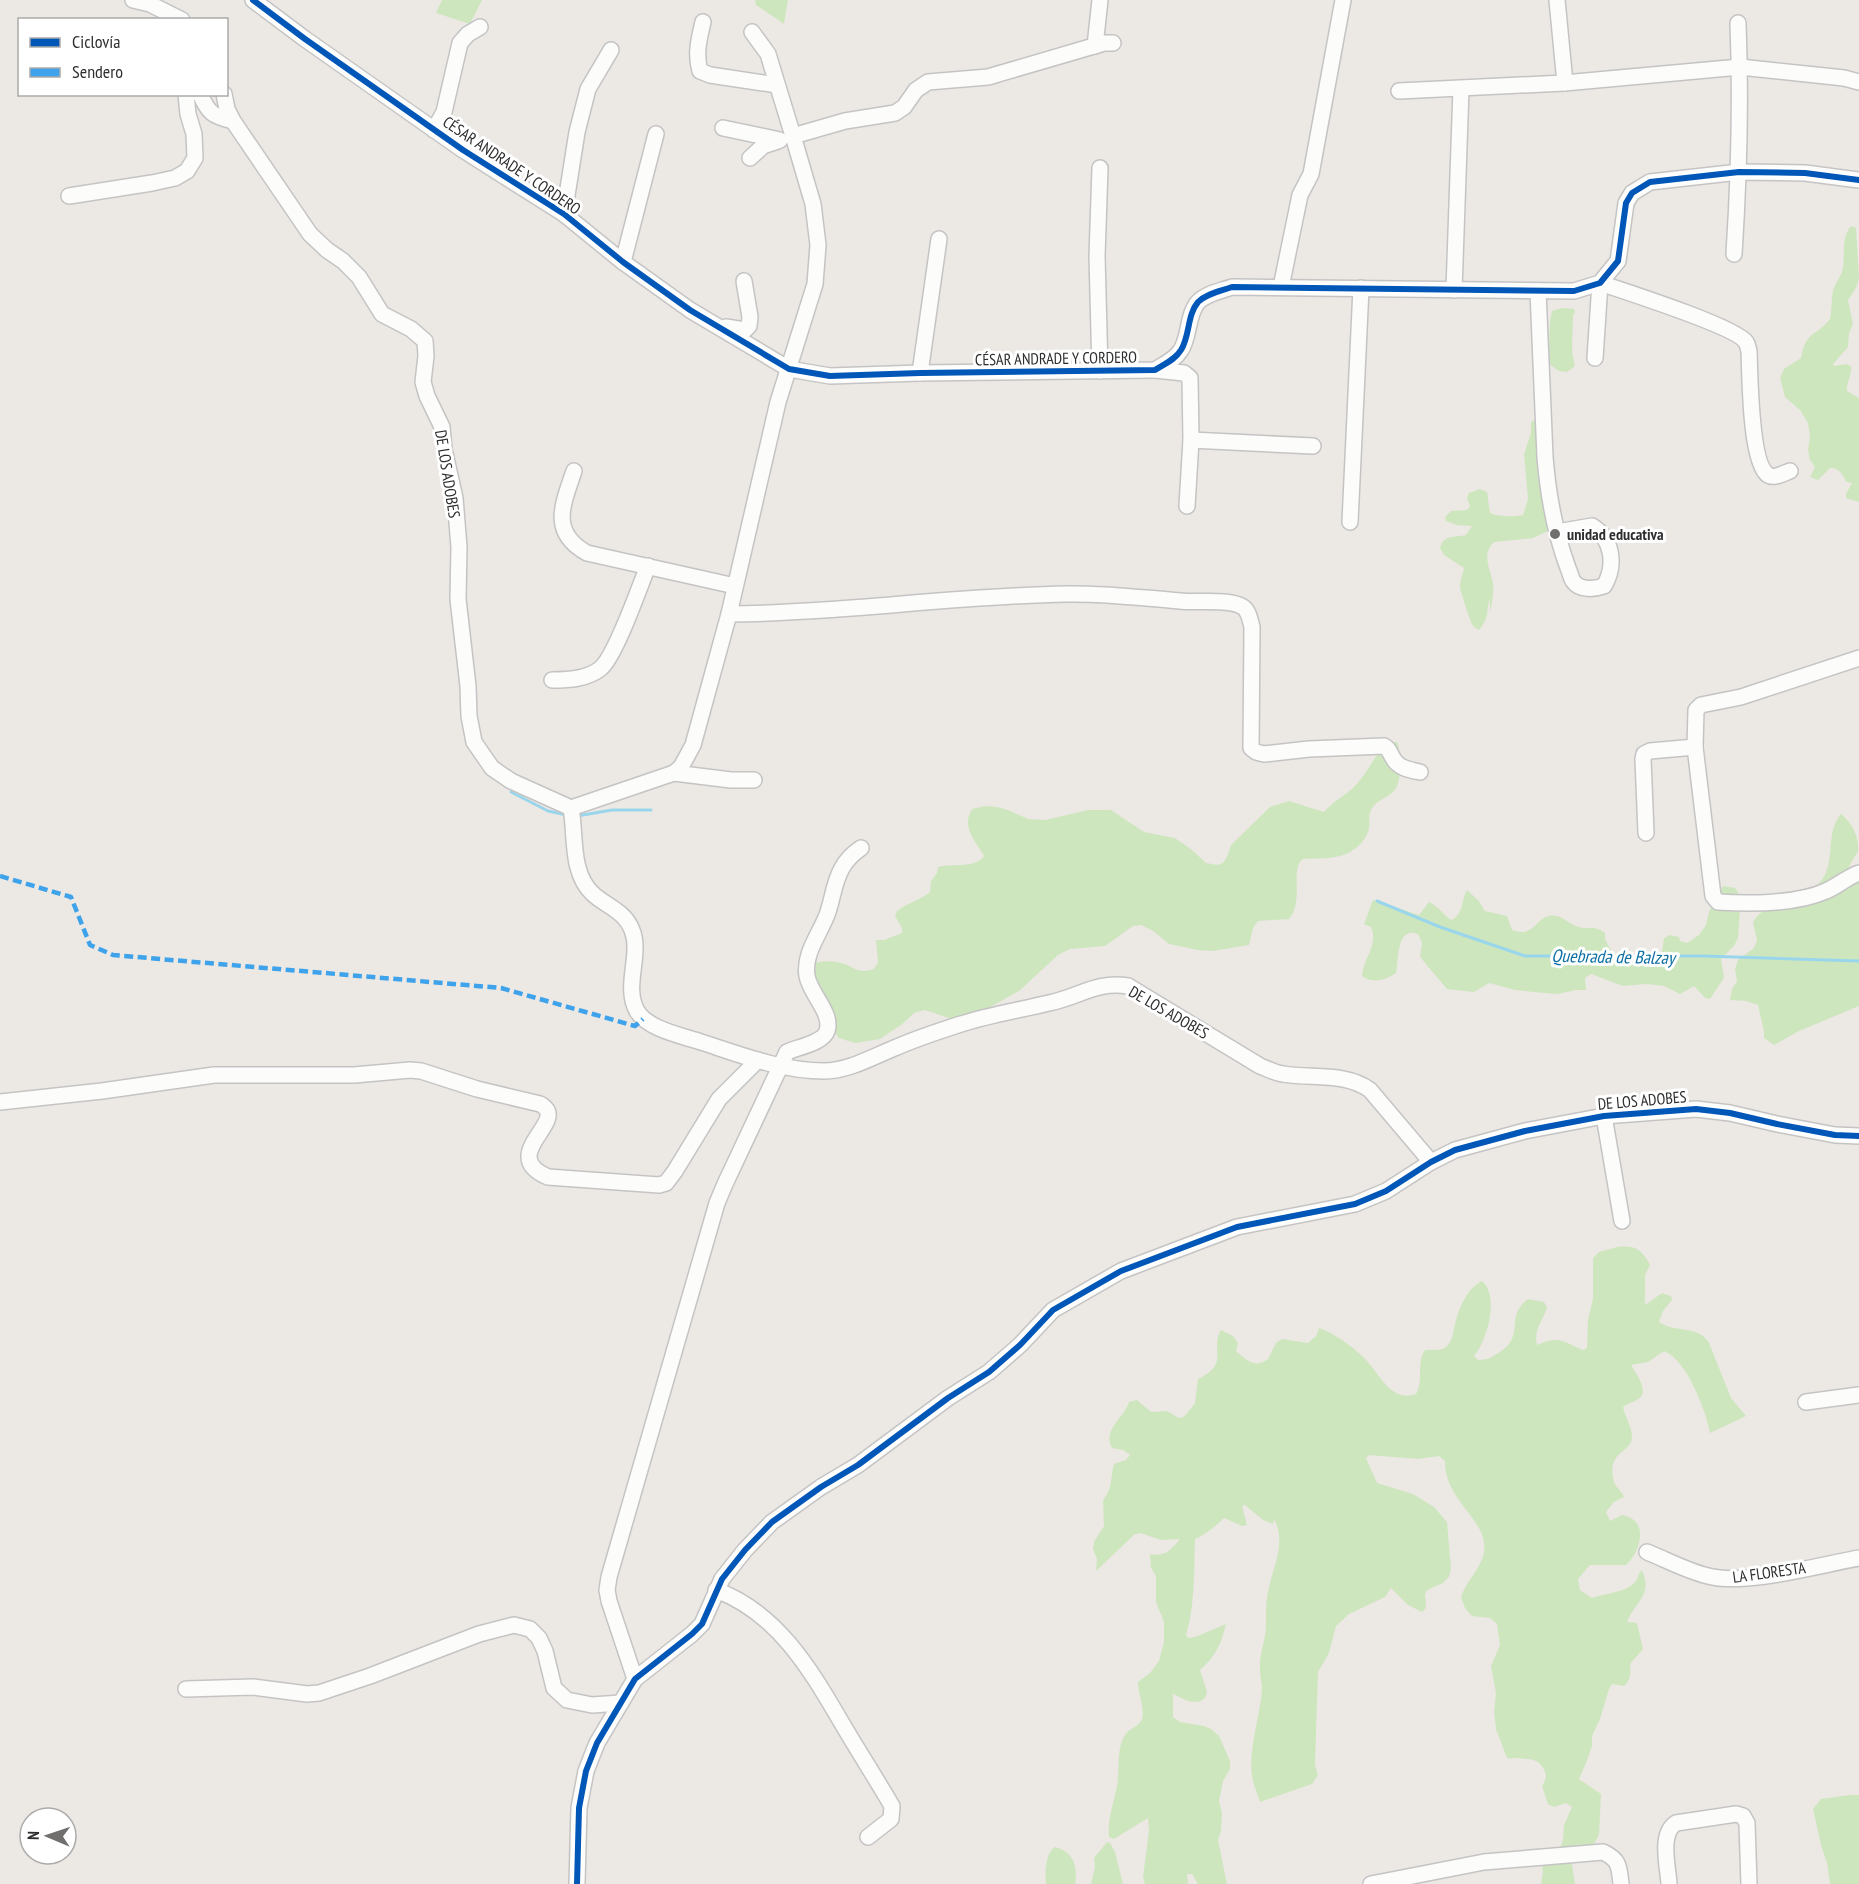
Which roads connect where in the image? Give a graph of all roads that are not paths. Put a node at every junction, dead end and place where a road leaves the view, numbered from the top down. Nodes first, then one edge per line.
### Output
1 (133, 0) edge
2 (253, 0) edge
3 (1100, 0) edge
4 (1342, 0) edge
5 (1557, 0) edge
6 (178, 18) edge
7 (703, 22) dead end
8 (1738, 23) dead end
9 (480, 27) dead end
10 (752, 32) dead end
11 (1113, 43) dead end
12 (1095, 46) junction
13 (611, 50) dead end
14 (1740, 67) junction
15 (1859, 82) edge
16 (1565, 83) junction
17 (777, 85) junction
18 (1461, 89) junction
19 (1399, 91) dead end
20 (186, 96) edge
21 (201, 96) edge
22 (224, 96) edge
23 (234, 121) junction
24 (723, 128) dead end
25 (434, 130) junction
26 (656, 134) dead end
27 (790, 140) junction
28 (750, 158) dead end
29 (1100, 168) dead end
30 (1739, 172) junction
31 (1859, 180) edge
32 (69, 196) dead end
33 (564, 214) junction
34 (939, 238) dead end
35 (1734, 254) dead end
36 (623, 262) junction
37 (744, 281) dead end
38 (1600, 283) junction
39 (1281, 287) junction
40 (1361, 288) junction
41 (1454, 290) junction
42 (1538, 291) junction
43 (717, 325) junction
44 (1595, 358) dead end
45 (789, 369) junction
46 (1155, 370) junction
47 (1100, 371) junction
48 (920, 373) junction
49 (1191, 440) junction
50 (1312, 446) dead end
51 (574, 471) dead end
52 (1790, 471) dead end
53 (1188, 506) dead end
54 (1350, 522) dead end
55 (1557, 532) junction
56 (648, 566) junction
57 (735, 586) junction
58 (729, 614) junction
59 (1859, 658) edge
60 (552, 680) dead end
61 (1695, 747) junction
62 (1420, 772) dead end
63 (674, 773) junction
64 (754, 780) dead end
65 (572, 816) junction
66 (1646, 833) dead end
67 (861, 848) dead end
68 (1859, 873) edge
69 (758, 1060) junction
70 (781, 1066) junction
71 (0, 1102) edge
72 (1604, 1116) junction
73 (1859, 1136) edge
74 (1431, 1162) junction
75 (1622, 1221) dead end
76 (1859, 1395) edge
77 (1806, 1402) dead end
78 (1647, 1552) dead end
79 (1859, 1558) edge
80 (716, 1590) junction
81 (635, 1679) junction
82 (186, 1689) dead end
83 (621, 1703) junction
84 (868, 1837) dead end
85 (577, 1884) edge
86 (1371, 1884) edge
87 (1621, 1884) edge
88 (1669, 1884) edge
89 (1749, 1884) edge

1 - 6 street
2 - 25 street, CÉSAR ANDRADE Y CORDERO
3 - 12 street
4 - 39 street
5 - 16 street
7 - 17 street
8 - 14 street
9 - 25 street
10 - 17 street
11 - 12 street
12 - 27 street
13 - 33 street
14 - 15 street
14 - 16 street
14 - 30 street
16 - 18 street
17 - 27 street
18 - 19 street
18 - 41 street
20 - 32 street
21 - 23 street
22 - 23 street, DE LOS ADOBES
23 - 65 street, DE LOS ADOBES
24 - 27 street
25 - 33 street, CÉSAR ANDRADE Y CORDERO
26 - 36 street
27 - 28 street
27 - 45 street
29 - 47 street
30 - 31 street
30 - 35 street
30 - 38 street
33 - 36 street, CÉSAR ANDRADE Y CORDERO
34 - 48 street
36 - 43 street, CÉSAR ANDRADE Y CORDERO
37 - 43 street
38 - 42 street, CÉSAR ANDRADE Y CORDERO
38 - 44 street
38 - 52 street
39 - 40 street, CÉSAR ANDRADE Y CORDERO
39 - 46 street, CÉSAR ANDRADE Y CORDERO
40 - 41 street, CÉSAR ANDRADE Y CORDERO
40 - 54 street
41 - 42 street, CÉSAR ANDRADE Y CORDERO
42 - 55 street
43 - 45 street, CÉSAR ANDRADE Y CORDERO
45 - 48 street, CÉSAR ANDRADE Y CORDERO
45 - 57 street
46 - 47 street, CÉSAR ANDRADE Y CORDERO
46 - 49 street
47 - 48 street, CÉSAR ANDRADE Y CORDERO
49 - 50 street
49 - 53 street
51 - 56 street
55 - 55 street
56 - 57 street
56 - 60 street
57 - 58 street
58 - 62 street
58 - 63 street
59 - 61 street
61 - 66 street
61 - 68 street
63 - 64 street
63 - 65 street
65 - 69 street, DE LOS ADOBES
67 - 70 street
69 - 70 street, DE LOS ADOBES
69 - 71 street
70 - 74 street, DE LOS ADOBES
70 - 81 street
72 - 73 street, DE LOS ADOBES
72 - 74 street, DE LOS ADOBES
72 - 75 street
74 - 80 street
76 - 77 street
78 - 79 street, LA FLORESTA
80 - 81 street
80 - 84 street
81 - 83 street
82 - 83 street
83 - 85 street
86 - 87 street
88 - 89 street

